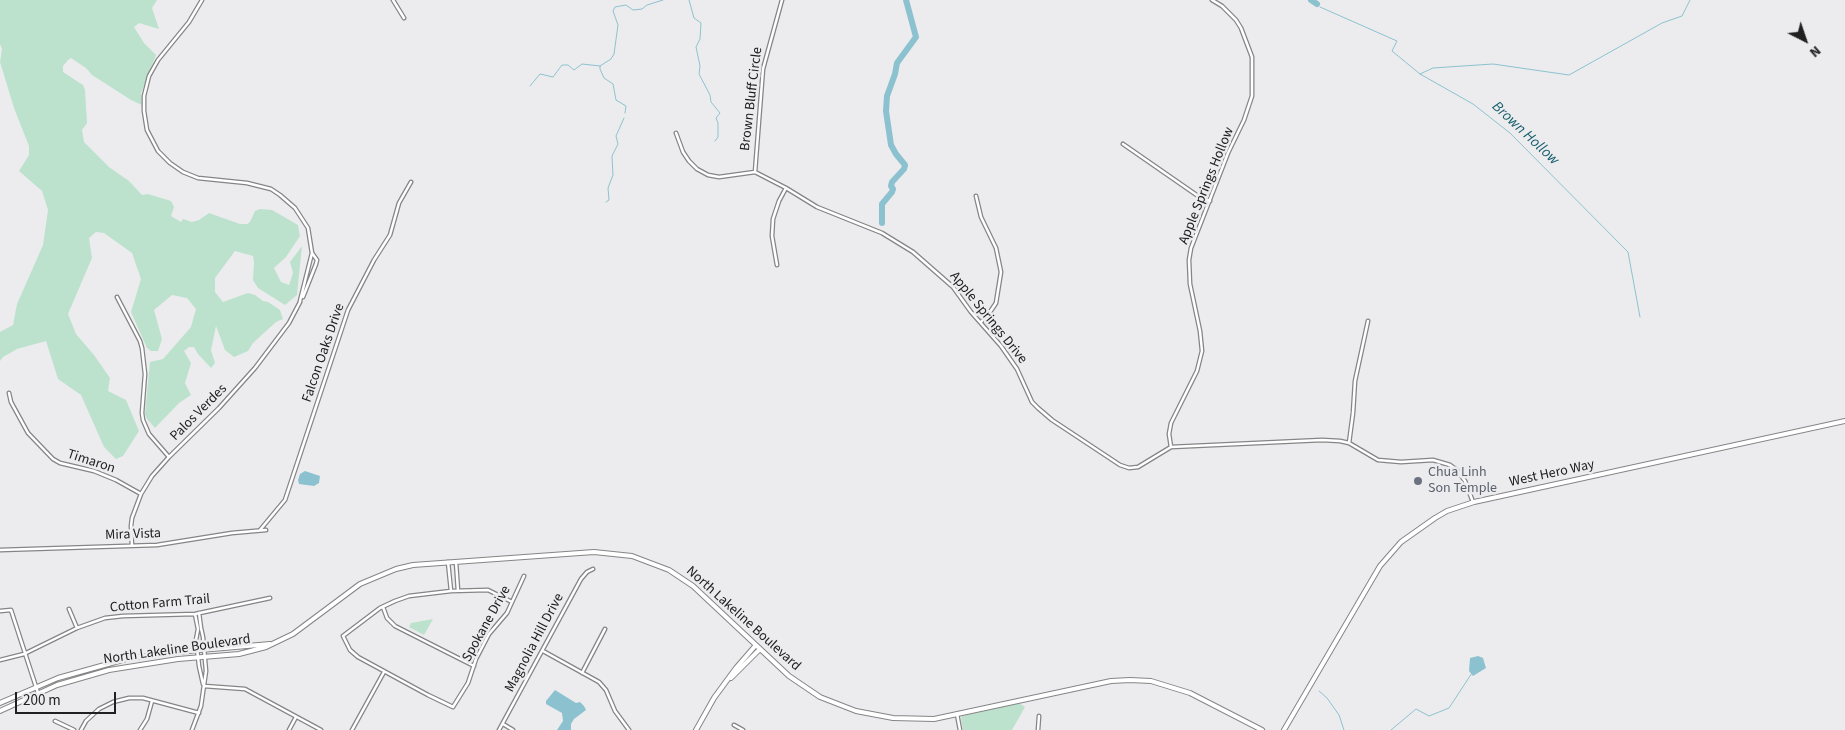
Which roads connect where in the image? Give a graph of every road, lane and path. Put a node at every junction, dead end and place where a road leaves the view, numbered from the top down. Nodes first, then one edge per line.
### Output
1 (202, 0) edge
2 (393, 0) edge
3 (782, 0) edge
4 (1212, 0) edge
5 (404, 18) dead end
6 (676, 133) dead end
7 (1123, 144) dead end
8 (754, 172) junction
9 (411, 182) dead end
10 (786, 188) junction
11 (976, 196) dead end
12 (1210, 201) junction
13 (312, 252) junction
14 (778, 266) dead end
15 (116, 297) dead end
16 (300, 301) junction
17 (1368, 321) dead end
18 (980, 322) junction
19 (9, 393) dead end
20 (1845, 421) edge
21 (1349, 443) junction
22 (1171, 447) junction
23 (169, 457) junction
24 (141, 494) junction
25 (1474, 502) junction
26 (260, 530) junction
27 (266, 530) dead end
28 (132, 546) junction
29 (0, 550) edge
30 (448, 562) junction
31 (456, 562) junction
32 (593, 569) dead end
33 (524, 576) dead end
34 (451, 591) junction
35 (458, 591) junction
36 (270, 598) dead end
37 (512, 602) junction
38 (382, 607) junction
39 (68, 609) dead end
40 (0, 611) edge
41 (197, 613) junction
42 (78, 628) junction
43 (605, 629) dead end
44 (274, 644) junction
45 (756, 645) junction
46 (760, 649) junction
47 (205, 650) junction
48 (197, 651) junction
49 (543, 651) junction
50 (24, 654) junction
51 (198, 657) junction
52 (205, 657) junction
53 (0, 660) edge
54 (474, 666) junction
55 (384, 672) junction
56 (582, 673) junction
57 (727, 681) junction
58 (204, 686) junction
59 (36, 687) junction
60 (38, 693) junction
61 (152, 701) junction
62 (0, 703) edge
63 (0, 711) edge
64 (199, 713) junction
65 (957, 714) junction
66 (1038, 716) dead end
67 (296, 717) junction
68 (55, 721) dead end
69 (503, 724) junction
70 (734, 725) dead end
71 (74, 730) edge
72 (81, 730) edge
73 (140, 730) edge
74 (192, 730) edge
75 (289, 730) edge
76 (321, 730) edge
77 (352, 730) edge
78 (500, 730) edge
79 (513, 730) edge
80 (629, 730) edge
81 (696, 730) edge
82 (743, 730) edge
83 (960, 730) edge
84 (1038, 730) edge
85 (1262, 730) edge
86 (1284, 730) edge

1 - 13 street, Palos Verdes
2 - 5 street
3 - 8 street, Brown Bluff Circle
4 - 12 street, Apple Springs Hollow
6 - 8 street
7 - 12 street
8 - 10 street, Apple Springs Drive
9 - 26 street, Falcon Oaks Drive
10 - 14 street
10 - 18 street, Apple Springs Drive
11 - 18 street
12 - 22 street, Apple Springs Hollow
13 - 16 street, Palos Verdes
13 - 16 street, Palos Verdes
15 - 23 street
16 - 23 street, Palos Verdes
17 - 21 street
18 - 22 street, Apple Springs Drive
19 - 24 street, Timaron
20 - 25 street, West Hero Way
21 - 22 street, Apple Springs Drive
21 - 25 street, Apple Springs Drive
23 - 24 street, Palos Verdes
24 - 28 street, Palos Verdes
25 - 86 street, West Hero Way
26 - 27 street, Mira Vista
26 - 28 street, Mira Vista
28 - 29 street, Mira Vista
30 - 31 street, North Lakeline Boulevard
30 - 34 street
30 - 44 street, North Lakeline Boulevard
31 - 35 street
31 - 45 street, North Lakeline Boulevard
32 - 49 street, Magnolia Hill Drive
33 - 37 street, Spokane Drive
34 - 35 street
34 - 38 street
35 - 37 street
36 - 41 street, Cotton Farm Trail
37 - 54 street, Spokane Drive
38 - 54 street
38 - 55 street
39 - 42 street
40 - 50 street
41 - 42 street, Cotton Farm Trail
41 - 47 street
41 - 48 street
42 - 50 street, Cotton Farm Trail
43 - 56 street
44 - 47 street, North Lakeline Boulevard
44 - 52 street, North Lakeline Boulevard
45 - 46 street, North Lakeline Boulevard
45 - 57 street
46 - 57 street
46 - 65 street, North Lakeline Boulevard
47 - 48 street, North Lakeline Boulevard
47 - 52 street
48 - 51 street
48 - 59 street, North Lakeline Boulevard
49 - 56 street
49 - 69 street, Magnolia Hill Drive
50 - 53 street, Cotton Farm Trail
50 - 59 street
51 - 52 street, North Lakeline Boulevard
51 - 58 street
51 - 60 street, North Lakeline Boulevard
52 - 58 street
54 - 55 street, Spokane Drive
55 - 77 street
56 - 80 street
57 - 81 street
58 - 64 street
58 - 67 street
59 - 60 street
59 - 62 street, North Lakeline Boulevard
60 - 63 street, North Lakeline Boulevard
61 - 64 street
61 - 72 street
61 - 73 street
64 - 74 street
65 - 83 street
65 - 85 street, North Lakeline Boulevard
66 - 84 street
67 - 75 street
67 - 76 street
68 - 71 street
69 - 78 street, Magnolia Hill Drive
69 - 79 street
70 - 82 street

